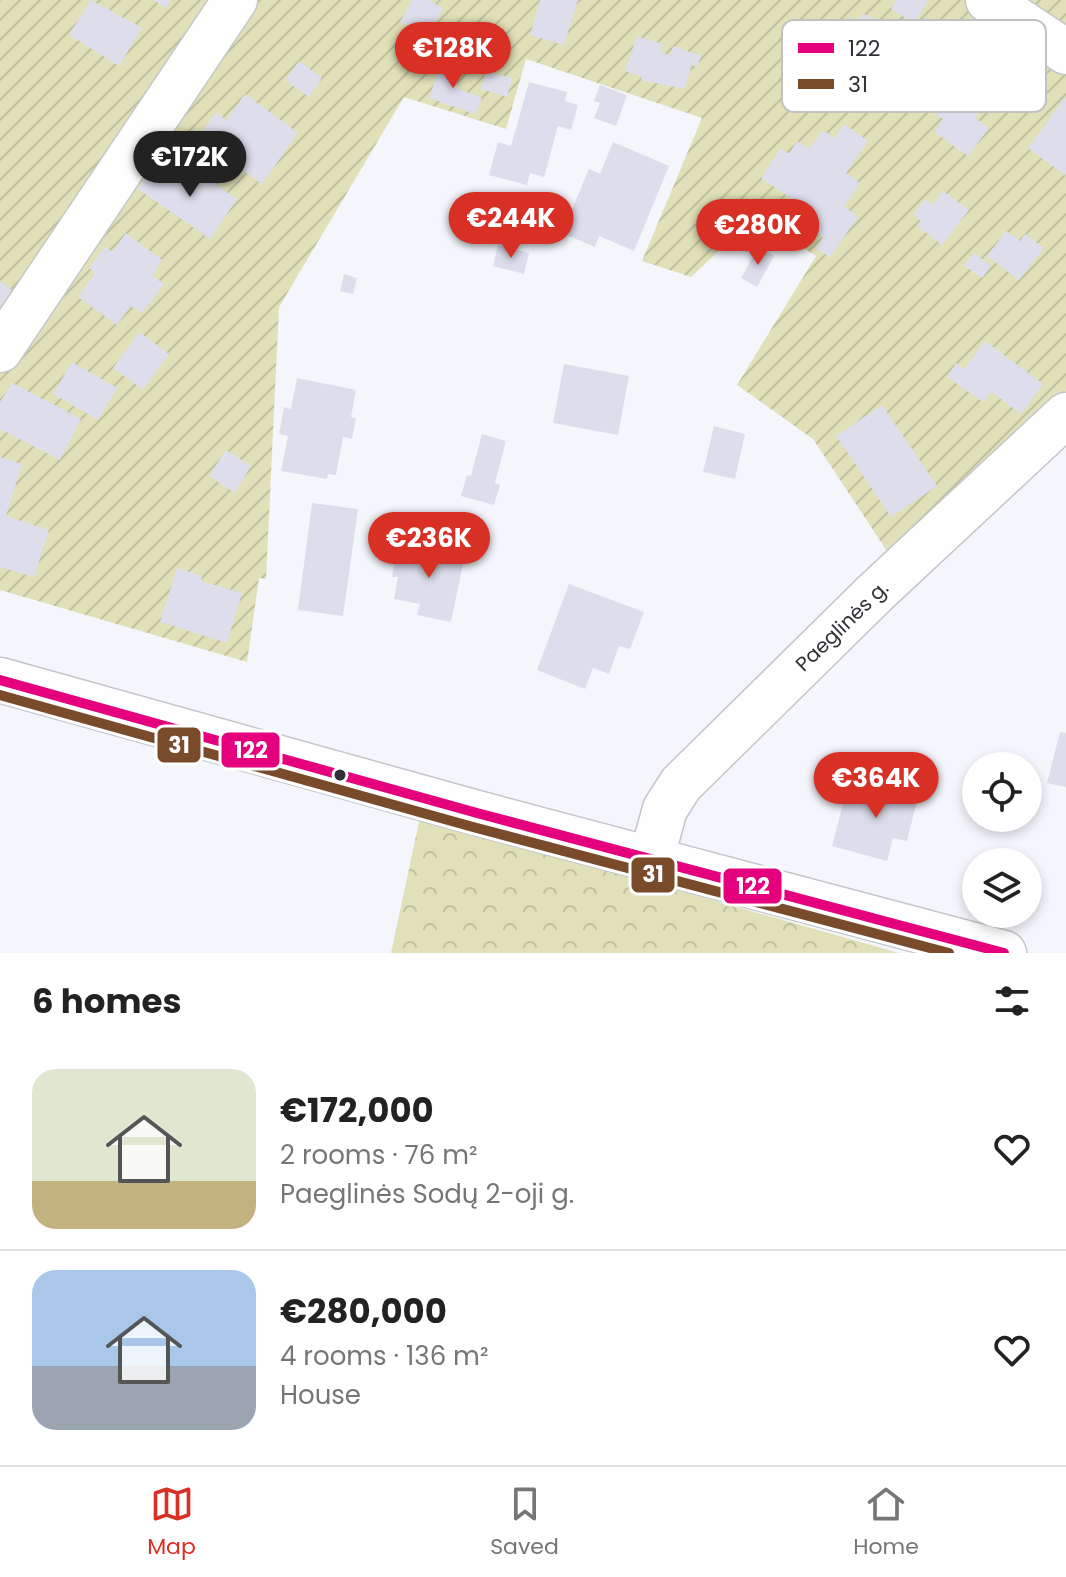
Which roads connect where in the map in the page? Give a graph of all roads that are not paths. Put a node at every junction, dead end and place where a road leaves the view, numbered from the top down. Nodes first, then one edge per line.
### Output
1 (235, 0) edge
2 (988, 0) edge
3 (1018, 20) edge
4 (1046, 39) edge
5 (1066, 52) edge
6 (0, 350) edge
7 (1066, 415) edge
8 (0, 680) edge
9 (651, 860) junction
10 (1004, 953) edge

1 - 6 street
2 - 3 street
4 - 5 street
7 - 9 street, Paeglinės g.
8 - 9 street
9 - 10 street

